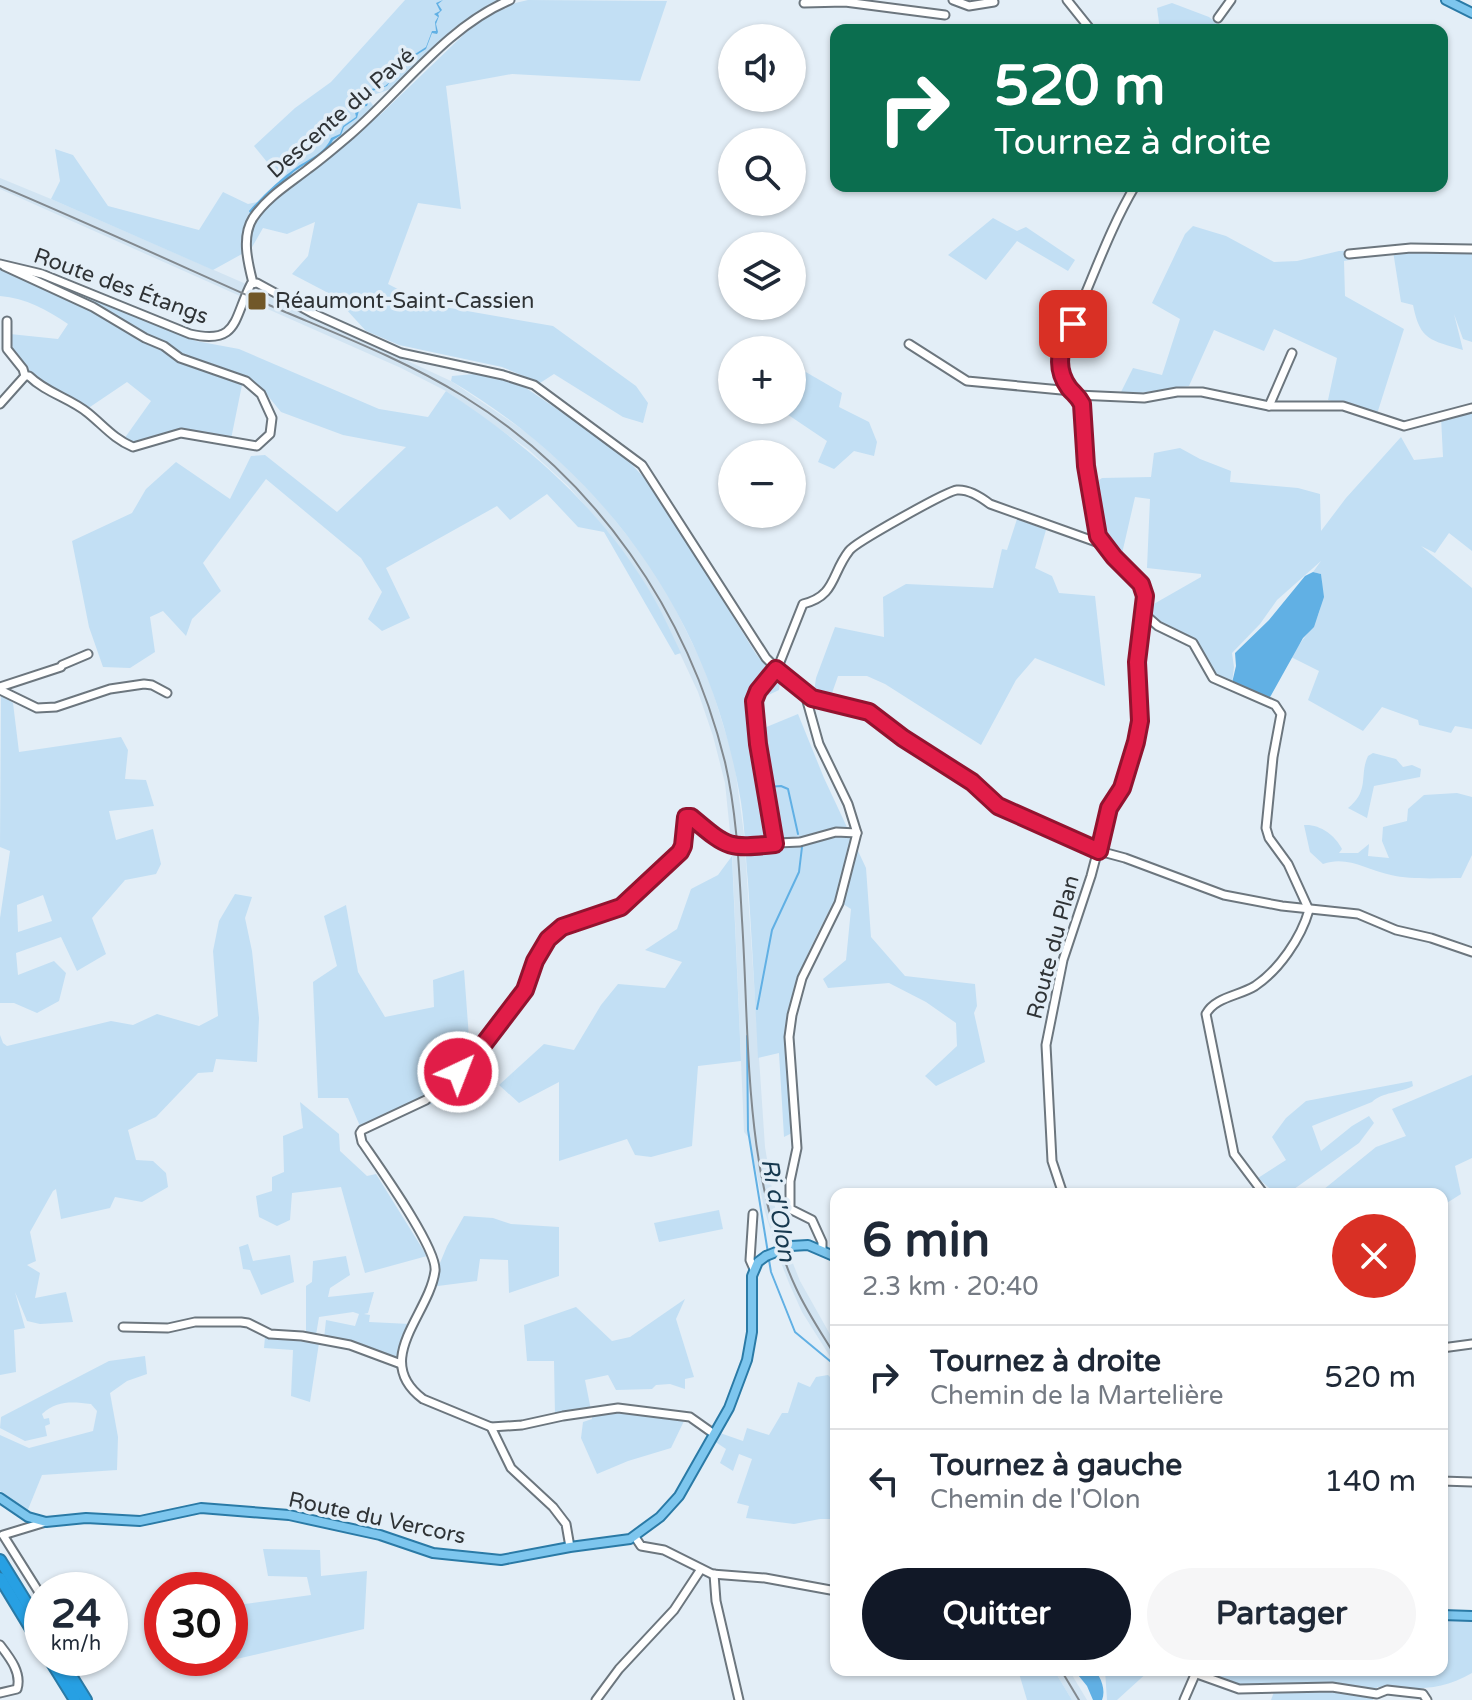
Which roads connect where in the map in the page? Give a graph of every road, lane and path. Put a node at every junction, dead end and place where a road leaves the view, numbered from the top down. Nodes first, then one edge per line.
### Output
1 (510, 0) edge
2 (953, 0) edge
3 (1067, 0) edge
4 (1231, 0) edge
5 (1447, 0) edge
6 (805, 2) edge
7 (994, 2) edge
8 (1472, 13) edge
9 (945, 15) dead end
10 (1218, 18) dead end
11 (1086, 24) edge
12 (1132, 192) edge
13 (1472, 249) edge
14 (1349, 254) dead end
15 (1, 264) edge
16 (251, 287) junction
17 (7, 321) dead end
18 (909, 344) dead end
19 (1292, 353) dead end
20 (25, 376) junction
21 (1075, 393) junction
22 (0, 404) edge
23 (1269, 406) junction
24 (1472, 408) edge
25 (1102, 544) junction
26 (1142, 612) junction
27 (88, 654) dead end
28 (776, 669) junction
29 (0, 688) edge
30 (167, 693) dead end
31 (805, 694) junction
32 (857, 833) junction
33 (775, 844) junction
34 (1099, 851) junction
35 (1309, 910) junction
36 (1472, 952) edge
37 (1061, 1188) edge
38 (1260, 1188) edge
39 (753, 1214) dead end
40 (822, 1250) junction
41 (830, 1254) edge
42 (754, 1269) junction
43 (123, 1327) dead end
44 (1472, 1344) edge
45 (1448, 1347) edge
46 (401, 1364) junction
47 (491, 1427) junction
48 (714, 1434) junction
49 (1448, 1481) edge
50 (1472, 1482) edge
51 (0, 1498) edge
52 (46, 1522) junction
53 (635, 1537) junction
54 (570, 1547) junction
55 (0, 1560) edge
56 (701, 1569) junction
57 (26, 1572) edge
58 (714, 1574) junction
59 (0, 1578) edge
60 (830, 1590) edge
61 (24, 1599) edge
62 (1448, 1615) edge
63 (1472, 1616) edge
64 (24, 1617) edge
65 (0, 1645) edge
66 (60, 1676) edge
67 (71, 1676) edge
68 (1195, 1676) edge
69 (1207, 1676) edge
70 (0, 1693) edge
71 (75, 1700) edge
72 (86, 1700) edge
73 (596, 1700) edge
74 (739, 1700) edge
75 (1184, 1700) edge
76 (1427, 1700) edge

1 - 16 street, Descente du Pavé
2 - 7 street
3 - 11 street
4 - 10 street
5 - 8 main road
6 - 9 street
12 - 21 street
13 - 14 street
15 - 16 street, Route des Étangs
15 - 20 street
16 - 28 street
17 - 20 street
18 - 21 street
19 - 23 street
20 - 22 street
21 - 23 street
21 - 25 street
23 - 24 street
25 - 26 street
25 - 28 street
26 - 34 street, Route du Plan
26 - 35 street
27 - 29 street
28 - 31 street
28 - 33 street
29 - 30 street
31 - 32 street
31 - 34 street
32 - 33 street
32 - 40 street
33 - 46 street
34 - 35 street
34 - 37 street, Route du Plan
35 - 36 street
35 - 38 street
39 - 42 street
40 - 41 main road
40 - 42 main road, bridge
42 - 48 main road
43 - 46 street
44 - 45 street
46 - 47 street
47 - 48 street
47 - 54 street
48 - 53 main road
49 - 50 street
51 - 52 main road
52 - 54 main road, Route du Vercors
52 - 57 street
53 - 54 main road, Route du Vercors
53 - 56 street
55 - 61 highway
56 - 58 street
56 - 73 street
58 - 60 street
58 - 74 street
59 - 64 highway
62 - 63 main road
65 - 70 street
66 - 71 highway
67 - 72 highway
68 - 75 street
69 - 76 street

